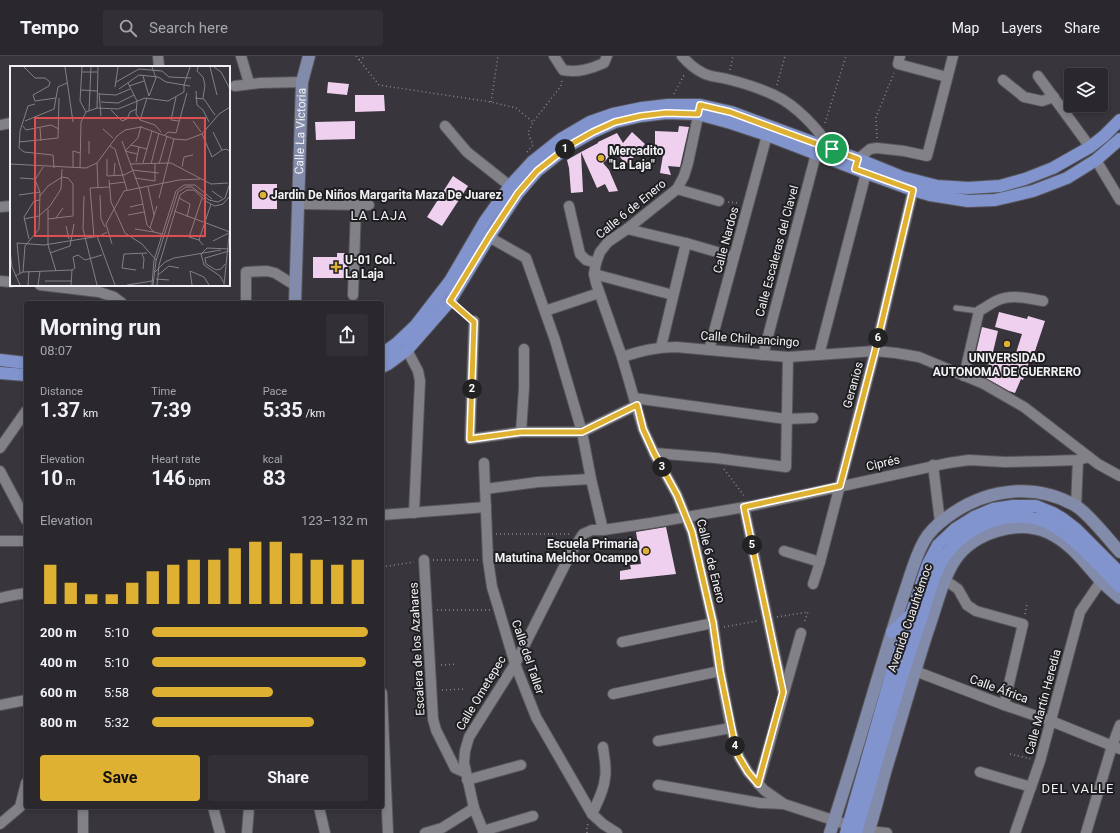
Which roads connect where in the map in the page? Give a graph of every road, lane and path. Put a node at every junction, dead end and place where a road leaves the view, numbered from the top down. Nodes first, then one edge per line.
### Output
1 (158, 56) edge
2 (241, 56) edge
3 (308, 56) edge
4 (356, 56) edge
5 (366, 56) edge
6 (498, 56) edge
7 (554, 56) edge
8 (607, 56) edge
9 (682, 56) edge
10 (733, 56) edge
11 (785, 56) edge
12 (846, 56) edge
13 (953, 56) edge
14 (359, 60) junction
15 (692, 60) edge
16 (899, 60) edge
17 (159, 66) edge
18 (563, 70) junction
19 (1038, 76) dead end
20 (947, 77) junction
21 (728, 79) junction
22 (1003, 80) dead end
23 (302, 82) junction
24 (249, 84) junction
25 (235, 86) dead end
26 (774, 95) junction
27 (1054, 97) junction
28 (491, 102) junction
29 (668, 105) junction
30 (699, 110) junction
31 (1120, 120) edge
32 (533, 122) junction
33 (10, 123) edge
34 (0, 125) edge
35 (445, 126) dead end
36 (821, 134) junction
37 (767, 136) junction
38 (1120, 139) edge
39 (1090, 147) junction
40 (877, 148) junction
41 (832, 149) junction
42 (816, 154) junction
43 (522, 156) dead end
44 (1096, 160) junction
45 (859, 167) junction
46 (510, 186) junction
47 (677, 189) junction
48 (913, 190) junction
49 (1120, 200) edge
50 (719, 201) joint
51 (299, 204) junction
52 (749, 204) junction
53 (356, 205) junction
54 (368, 205) dead end
55 (10, 206) edge
56 (569, 206) dead end
57 (0, 207) edge
58 (627, 229) junction
59 (489, 237) junction
60 (686, 243) junction
61 (734, 257) junction
62 (596, 263) junction
63 (594, 274) junction
64 (48, 286) edge
65 (296, 286) junction
66 (599, 293) junction
67 (353, 294) dead end
68 (674, 295) junction
69 (119, 301) edge
70 (246, 301) edge
71 (296, 301) edge
72 (450, 301) junction
73 (1043, 301) dead end
74 (956, 308) dead end
75 (545, 311) junction
76 (979, 311) junction
77 (474, 322) joint
78 (661, 347) junction
79 (524, 349) dead end
80 (407, 350) junction
81 (709, 350) junction
82 (875, 351) junction
83 (384, 353) edge
84 (763, 355) junction
85 (818, 355) junction
86 (622, 357) junction
87 (788, 357) junction
88 (0, 360) edge
89 (24, 363) edge
90 (384, 366) edge
91 (0, 373) edge
92 (24, 375) edge
93 (964, 376) junction
94 (636, 401) junction
95 (24, 414) edge
96 (813, 418) dead end
97 (786, 419) junction
98 (521, 432) junction
99 (582, 432) junction
100 (0, 448) edge
101 (654, 453) junction
102 (1088, 457) junction
103 (716, 458) junction
104 (1078, 460) junction
105 (484, 463) dead end
106 (933, 465) junction
107 (0, 471) edge
108 (1120, 476) edge
109 (591, 479) junction
110 (840, 486) junction
111 (485, 489) junction
112 (486, 507) junction
113 (747, 507) junction
114 (1076, 507) junction
115 (414, 513) junction
116 (384, 515) edge
117 (24, 516) edge
118 (686, 517) junction
119 (940, 522) junction
120 (603, 530) junction
121 (486, 534) junction
122 (583, 534) junction
123 (0, 541) edge
124 (24, 541) edge
125 (784, 552) dead end
126 (1120, 552) edge
127 (424, 560) dead end
128 (820, 562) junction
129 (1120, 573) edge
130 (945, 580) junction
131 (1101, 581) junction
132 (813, 584) dead end
133 (1120, 587) edge
134 (24, 593) edge
135 (0, 598) edge
136 (1120, 598) edge
137 (499, 610) junction
138 (428, 611) junction
139 (911, 614) junction
140 (767, 619) junction
141 (714, 626) junction
142 (892, 632) junction
143 (801, 633) joint
144 (622, 642) dead end
145 (457, 664) dead end
146 (515, 664) junction
147 (431, 665) junction
148 (720, 671) junction
149 (915, 671) junction
150 (466, 689) dead end
151 (432, 690) junction
152 (783, 692) junction
153 (614, 694) dead end
154 (24, 700) edge
155 (0, 705) edge
156 (1004, 705) junction
157 (1051, 721) junction
158 (1120, 725) edge
159 (731, 728) junction
160 (384, 740) edge
161 (658, 741) dead end
162 (603, 747) dead end
163 (1116, 747) edge
164 (1010, 754) dead end
165 (1040, 761) junction
166 (521, 765) dead end
167 (980, 772) dead end
168 (467, 777) junction
169 (758, 784) junction
170 (658, 785) dead end
171 (1032, 787) junction
172 (24, 791) edge
173 (784, 804) junction
174 (474, 808) junction
175 (83, 809) edge
176 (214, 809) edge
177 (249, 809) edge
178 (319, 809) edge
179 (592, 814) junction
180 (533, 816) dead end
181 (834, 821) junction
182 (0, 824) edge
183 (857, 830) edge
184 (483, 832) edge
185 (83, 833) edge
186 (220, 833) edge
187 (247, 833) edge
188 (325, 833) edge
189 (388, 833) edge
190 (425, 833) edge
191 (617, 833) edge
192 (830, 833) edge
193 (887, 833) edge
194 (1015, 833) edge
195 (1086, 833) edge

1 - 17 street
2 - 24 street
3 - 23 street, Calle La Victoria
4 - 14 path
5 - 14 path
6 - 28 path
7 - 18 street
8 - 18 street
9 - 15 street
10 - 21 path
11 - 26 path
12 - 36 path
13 - 20 street
14 - 28 path
15 - 21 street
15 - 29 path
16 - 20 street
16 - 40 path
18 - 32 path
19 - 27 street
20 - 40 street
21 - 26 street
22 - 27 street
23 - 24 street
23 - 51 street, Calle La Victoria
24 - 25 street
26 - 36 street
27 - 39 street
28 - 32 path
29 - 30 main road
29 - 46 main road
30 - 37 main road
30 - 41 main road
30 - 47 street, Calle 6 de Enero
30 - 59 main road
31 - 39 main road
32 - 43 path
33 - 34 street
35 - 46 street
36 - 41 street
37 - 42 main road
37 - 52 street, Calle Nardos
38 - 44 main road
39 - 45 main road
40 - 45 street
41 - 45 main road
42 - 45 main road
42 - 84 street, Calle Escaleras del Clavel
44 - 48 main road
44 - 49 street
45 - 48 main road
45 - 85 street
46 - 83 main road
47 - 50 street
47 - 58 street, Calle 6 de Enero
48 - 82 street, Geranios
50 - 52 path
51 - 53 street
51 - 65 street, Calle La Victoria
52 - 61 street, Calle Nardos
53 - 54 street
53 - 67 street
55 - 57 street
56 - 62 street
58 - 60 street
58 - 62 street, Calle 6 de Enero
59 - 72 main road
59 - 75 street
60 - 61 street
60 - 68 street
61 - 81 street, Calle Nardos
62 - 63 street, Calle 6 de Enero
63 - 66 street, Calle 6 de Enero
63 - 68 street
64 - 69 street
65 - 70 street
65 - 71 street, Calle La Victoria
66 - 75 street
66 - 86 street, Calle 6 de Enero
68 - 78 street
72 - 77 path
72 - 80 main road
73 - 76 street
74 - 76 lane
75 - 99 street
76 - 93 street
77 - 98 street
78 - 81 street, Calle Chilpancingo
78 - 86 street, Calle Chilpancingo
79 - 98 street
80 - 90 main road
80 - 115 street
81 - 84 street, Calle Chilpancingo
82 - 85 street, Calle Chilpancingo
82 - 93 street, Calle Chilpancingo
82 - 110 street, Geranios
84 - 87 street, Calle Chilpancingo
85 - 87 street, Calle Chilpancingo
86 - 94 street, Calle 6 de Enero
87 - 97 street
88 - 89 main road
91 - 92 main road
93 - 102 street, Calle Chilpancingo
94 - 97 street
94 - 99 street
94 - 101 street, Calle 6 de Enero
95 - 100 street
96 - 97 street
97 - 103 street
98 - 99 street
99 - 109 street
101 - 103 street
101 - 118 street, Calle 6 de Enero
102 - 104 street, Ciprés
102 - 108 street, Calle Chilpancingo
103 - 113 path
104 - 106 street, Ciprés
104 - 114 street
105 - 111 street, Calle del Taller
106 - 110 street, Ciprés
106 - 119 street
107 - 117 street
109 - 111 street
109 - 120 street
110 - 113 street, Ciprés
110 - 128 street, Geranios
111 - 112 street, Calle del Taller
112 - 115 street
112 - 121 street, Calle del Taller
113 - 118 street, Ciprés
113 - 140 street
114 - 119 street
114 - 126 street
115 - 116 street
118 - 120 street, Ciprés
118 - 141 street, Calle 6 de Enero
119 - 142 street
120 - 122 street, Ciprés
121 - 122 path
121 - 137 street, Calle del Taller
122 - 146 street, Calle Ometepec
123 - 124 street
125 - 128 street
127 - 138 street, Escalera de los Azahares
128 - 132 street, Geranios
129 - 139 main road, Avenida Cuauhtémoc
130 - 131 street
130 - 149 street
130 - 156 street
131 - 136 street
131 - 157 street, Calle Martín Heredia
133 - 183 main road, Avenida Cuauhtémoc
134 - 135 street
137 - 138 path
137 - 146 street, Calle del Taller
138 - 147 street, Escalera de los Azahares
139 - 142 main road
139 - 183 main road, Avenida Cuauhtémoc
140 - 141 path
140 - 143 path
140 - 152 street
141 - 144 street
141 - 148 street, Calle 6 de Enero
142 - 181 street
143 - 152 street
145 - 147 path
146 - 168 street, Calle Ometepec
146 - 179 street, Calle del Taller
147 - 151 street, Escalera de los Azahares
148 - 153 street
148 - 159 street, Calle 6 de Enero
149 - 156 street, Calle África
149 - 183 street
150 - 151 path
151 - 168 street, Escalera de los Azahares
152 - 169 street
154 - 155 street
156 - 157 street, Calle África
157 - 163 street, Calle África
157 - 165 street, Calle Martín Heredia
158 - 163 street
159 - 161 street
159 - 169 street, Calle 6 de Enero
160 - 189 street
162 - 179 street
163 - 195 street
164 - 165 path
165 - 171 street, Calle Martín Heredia
166 - 168 street
167 - 171 street
168 - 174 street, Calle Ometepec
169 - 173 street, Calle 6 de Enero
170 - 173 street
171 - 194 street, Calle Martín Heredia
172 - 182 street
173 - 181 street, Calle 6 de Enero
174 - 184 street, Calle Ometepec
174 - 190 street
175 - 185 street
176 - 186 street
177 - 187 street
178 - 188 street
179 - 191 street, Calle del Taller
180 - 184 street
181 - 183 street, Calle 6 de Enero
181 - 192 street
183 - 193 street, Calle 6 de Enero

